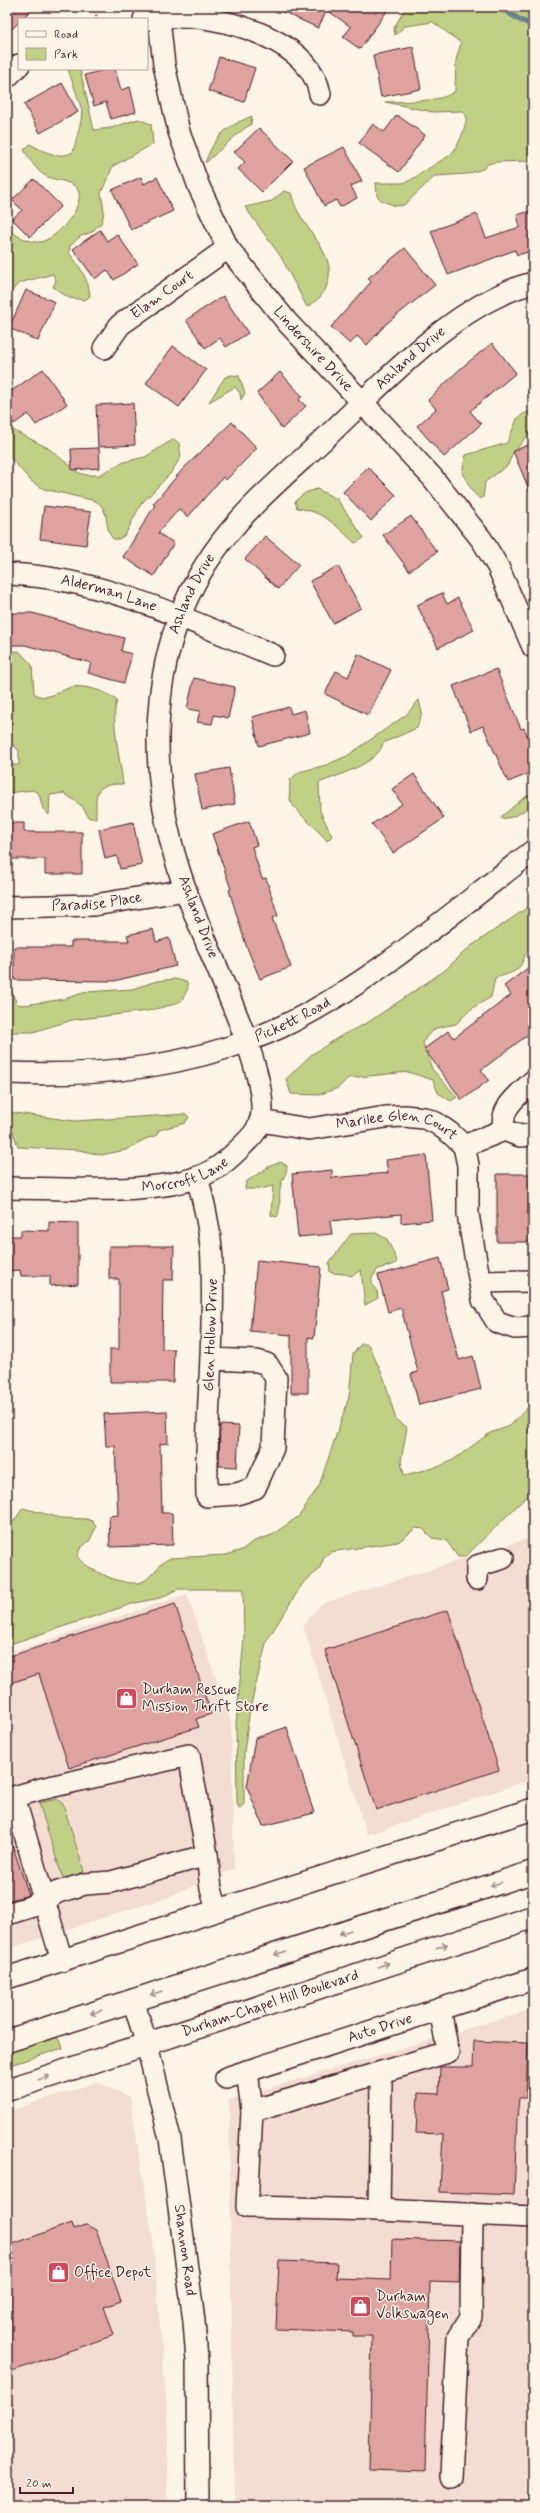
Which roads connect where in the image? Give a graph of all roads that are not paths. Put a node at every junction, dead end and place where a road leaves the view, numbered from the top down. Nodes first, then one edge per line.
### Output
1 (152, 18) edge
2 (18, 66) edge
3 (7, 77) edge
4 (320, 94) dead end
5 (228, 248) junction
6 (533, 283) edge
7 (104, 348) dead end
8 (363, 403) junction
9 (7, 574) edge
10 (178, 616) junction
11 (533, 647) edge
12 (273, 655) dead end
13 (533, 850) edge
14 (186, 890) junction
15 (7, 907) edge
16 (248, 1040) junction
17 (7, 1073) edge
18 (533, 1080) edge
19 (260, 1121) junction
20 (504, 1130) junction
21 (533, 1135) edge
22 (464, 1146) junction
23 (197, 1176) junction
24 (7, 1188) edge
25 (533, 1281) edge
26 (480, 1282) junction
27 (533, 1327) edge
28 (211, 1359) junction
29 (503, 1558) dead end
30 (477, 1579) dead end
31 (10, 1798) edge
32 (533, 1809) edge
33 (207, 1854) junction
34 (533, 1872) edge
35 (44, 1900) junction
36 (218, 1910) junction
37 (7, 1914) edge
38 (533, 1917) edge
39 (62, 1961) junction
40 (7, 1978) edge
41 (533, 1979) edge
42 (133, 2000) junction
43 (440, 2009) junction
44 (7, 2041) edge
45 (147, 2045) junction
46 (247, 2071) junction
47 (379, 2073) junction
48 (226, 2078) dead end
49 (7, 2090) edge
50 (252, 2111) junction
51 (379, 2210) junction
52 (472, 2214) junction
53 (533, 2217) edge
54 (451, 2477) dead end
55 (198, 2506) edge

1 - 4 street
1 - 5 street, Lindershire Drive
2 - 3 street
5 - 7 street, Elam Court
5 - 8 street, Lindershire Drive
6 - 8 street, Ashland Drive
8 - 10 street, Ashland Drive
8 - 11 street, Lindershire Drive
9 - 10 street, Alderman Lane
10 - 12 street, Alderman Lane
10 - 14 street, Ashland Drive
13 - 16 street, Pickett Road
14 - 15 street, Paradise Place
14 - 16 street, Ashland Drive
16 - 17 street, Pickett Road
16 - 19 street, Morcroft Lane
18 - 20 street
19 - 22 street, Marilee Glen Court
19 - 23 street, Morcroft Lane
20 - 21 street
20 - 22 street
22 - 26 street, Marilee Glen Court
23 - 24 street, Morcroft Lane
23 - 28 street, Glen Hollow Drive
25 - 26 street
26 - 27 street, Marilee Glen Court
28 - 28 street, Glen Hollow Drive
29 - 30 street
31 - 33 street
31 - 35 street
32 - 36 street
33 - 35 street
33 - 36 street
34 -> 42 main road
35 - 37 street
35 - 39 street
36 - 39 street
45 -> 38 main road, Durham-Chapel Hill Boulevard
39 - 40 street
41 - 43 street, Auto Drive
42 -> 44 main road
42 - 45 street, Shannon Road
43 - 46 street, Auto Drive
43 - 47 street
49 -> 45 main road, Durham-Chapel Hill Boulevard
45 - 55 street, Shannon Road
46 - 48 street, Auto Drive
46 - 50 street
47 - 50 street
47 - 51 street
50 - 51 street
51 - 52 street
52 - 53 street
52 - 54 street

